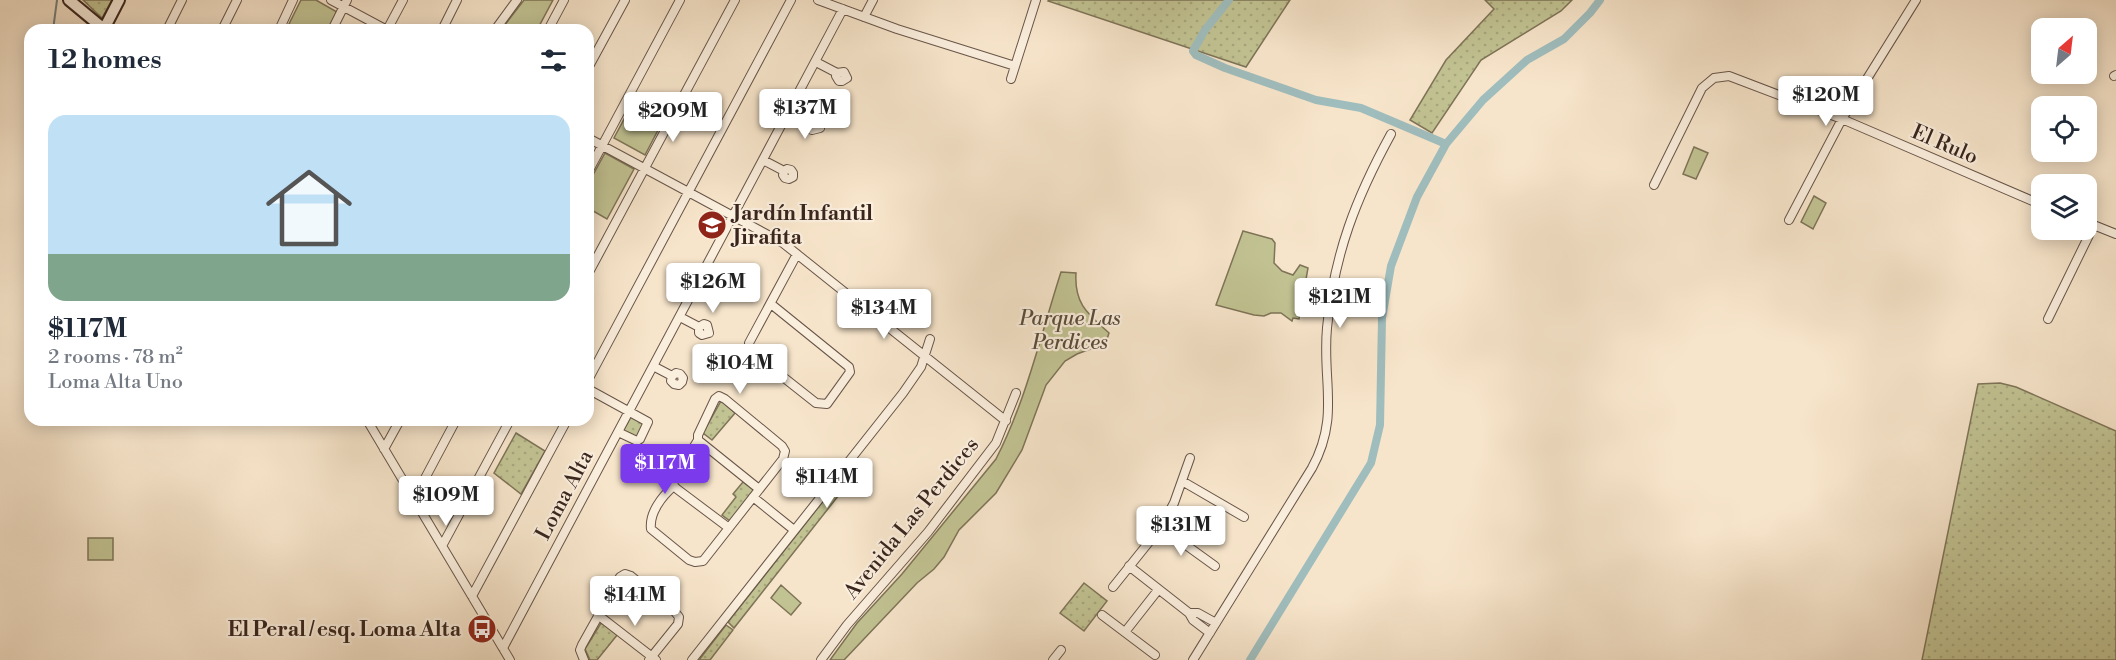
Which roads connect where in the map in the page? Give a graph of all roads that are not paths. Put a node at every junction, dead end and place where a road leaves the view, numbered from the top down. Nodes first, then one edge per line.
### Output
1 (119, 0) edge
2 (182, 0) edge
3 (237, 0) edge
4 (293, 0) edge
5 (331, 0) edge
6 (403, 0) edge
7 (458, 0) edge
8 (517, 0) edge
9 (564, 0) edge
10 (625, 0) edge
11 (680, 0) edge
12 (735, 0) edge
13 (791, 0) edge
14 (818, 0) edge
15 (873, 0) edge
16 (1036, 0) edge
17 (1916, 0) edge
18 (71, 2) edge
19 (346, 4) edge
20 (843, 9) junction
21 (864, 17) junction
22 (99, 24) edge
23 (107, 24) edge
24 (170, 24) edge
25 (225, 24) edge
26 (282, 24) edge
27 (335, 24) edge
28 (378, 24) edge
29 (390, 24) edge
30 (445, 24) edge
31 (499, 24) edge
32 (551, 24) edge
33 (594, 57) edge
34 (816, 62) junction
35 (1015, 66) junction
36 (837, 73) dead end
37 (1011, 79) dead end
38 (789, 111) junction
39 (1842, 119) junction
40 (811, 122) dead end
41 (1391, 134) dead end
42 (594, 141) edge
43 (602, 145) junction
44 (594, 160) edge
45 (763, 160) junction
46 (645, 168) junction
47 (784, 171) dead end
48 (1654, 184) dead end
49 (689, 192) junction
50 (2031, 200) edge
51 (734, 216) junction
52 (1789, 220) dead end
53 (2097, 226) edge
54 (2116, 234) edge
55 (2083, 240) edge
56 (797, 254) junction
57 (594, 263) edge
58 (706, 267) junction
59 (727, 279) dead end
60 (771, 304) junction
61 (680, 317) junction
62 (2048, 319) dead end
63 (709, 333) dead end
64 (930, 339) dead end
65 (925, 356) junction
66 (653, 366) junction
67 (594, 369) edge
68 (672, 376) dead end
69 (594, 392) edge
70 (1016, 393) dead end
71 (629, 411) junction
72 (1006, 421) junction
73 (371, 426) edge
74 (397, 426) edge
75 (453, 426) edge
76 (507, 426) edge
77 (564, 426) edge
78 (618, 432) junction
79 (698, 440) junction
80 (384, 449) junction
81 (1190, 458) dead end
82 (1182, 481) junction
83 (674, 486) junction
84 (759, 489) junction
85 (753, 497) junction
86 (414, 499) junction
87 (1244, 517) dead end
88 (1161, 527) junction
89 (729, 528) junction
90 (794, 530) junction
91 (442, 546) junction
92 (1129, 566) junction
93 (1215, 566) dead end
94 (1113, 587) dead end
95 (1158, 590) junction
96 (472, 596) junction
97 (1189, 613) junction
98 (598, 615) junction
99 (1102, 615) dead end
100 (1216, 623) junction
101 (1125, 632) junction
102 (1210, 633) junction
103 (503, 648) junction
104 (1061, 650) dead end
105 (1155, 655) dead end
106 (652, 659) edge
107 (510, 660) edge
108 (584, 660) edge
109 (692, 660) edge
110 (821, 660) edge
111 (1053, 660) edge
112 (1193, 660) edge

1 - 23 street
2 - 24 street
3 - 25 street
4 - 26 street
5 - 19 street
6 - 29 street
7 - 30 street
8 - 31 street
9 - 32 street
10 - 33 street
11 - 43 street
12 - 46 street
13 - 49 street
14 - 20 street
15 - 21 street
16 - 35 street
17 - 39 street
18 - 22 street
19 - 27 street
19 - 28 street
20 - 21 street
20 - 34 street, Loma Alta
21 - 35 street
34 - 36 street
34 - 38 street, Loma Alta
35 - 37 street
38 - 40 street
38 - 45 street, Loma Alta
39 - 48 street, El Rulo
39 - 50 street, El Rulo
39 - 52 street
41 - 100 street
42 - 43 street
43 - 44 street
43 - 46 street
45 - 47 street
45 - 51 street, Loma Alta
46 - 49 street
46 - 57 street
49 - 51 street
49 - 67 street
51 - 56 street
51 - 58 street, Loma Alta
53 - 54 street
55 - 62 street
56 - 60 street
56 - 65 street
58 - 59 street
58 - 61 street, Loma Alta
60 - 60 street
61 - 63 street
61 - 66 street, Loma Alta
64 - 65 street
65 - 72 street
65 - 90 street
66 - 68 street
66 - 71 street, Loma Alta
69 - 71 street
70 - 72 street, Avenida Las Perdices
71 - 78 street, Loma Alta
71 - 78 street
72 - 110 street, Avenida Las Perdices
73 - 80 street
74 - 80 street
75 - 86 street
76 - 91 street
77 - 96 street
78 - 103 street, Loma Alta
79 - 83 street
79 - 84 street
79 - 84 street
80 - 86 street
81 - 82 street
82 - 87 street
82 - 88 street
83 - 89 street
83 - 89 street
84 - 85 street
85 - 89 street
85 - 90 street
86 - 91 street
88 - 92 street
88 - 93 street
90 - 109 street
91 - 96 street
92 - 94 street
92 - 95 street
95 - 97 street
95 - 101 street
96 - 103 street
97 - 100 street
97 - 102 street
98 - 106 street
98 - 106 street
98 - 108 street
99 - 101 street
100 - 102 street
101 - 105 street
102 - 112 street
103 - 107 street
104 - 111 street

